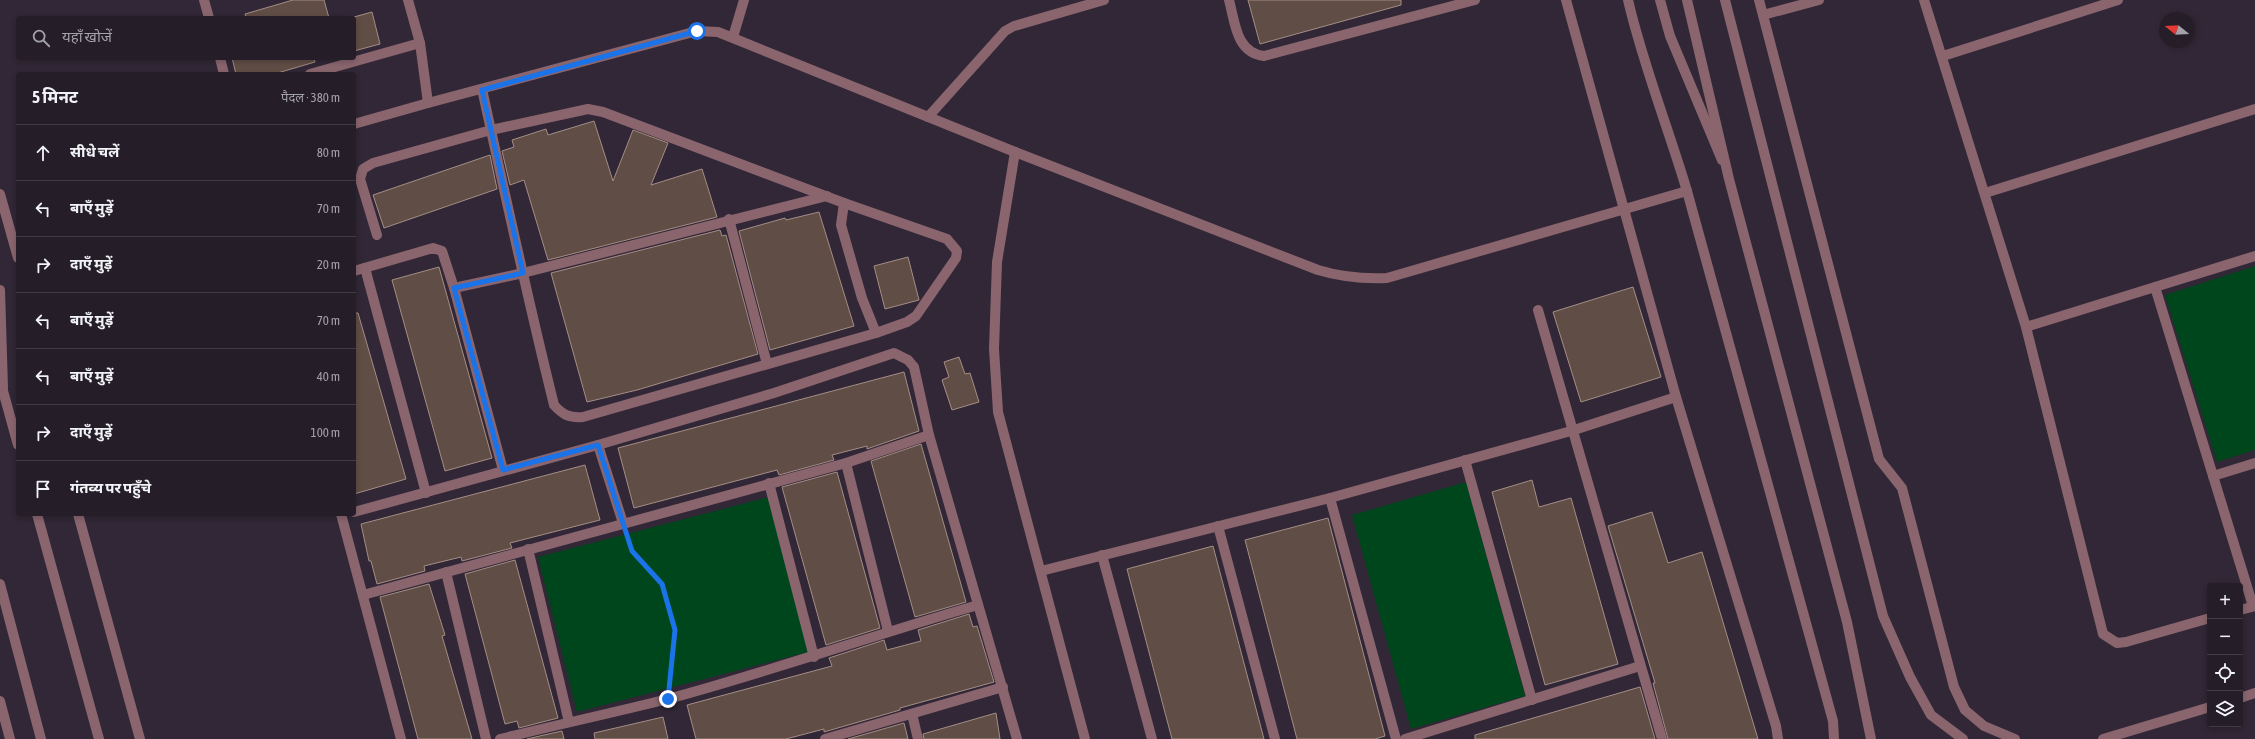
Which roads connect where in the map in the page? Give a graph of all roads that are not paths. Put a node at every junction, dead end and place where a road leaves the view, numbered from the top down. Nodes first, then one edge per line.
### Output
1 (408, 0) edge
2 (744, 0) edge
3 (1104, 0) edge
4 (1229, 0) edge
5 (1475, 0) edge
6 (1566, 0) edge
7 (1628, 0) edge
8 (1660, 0) edge
9 (1687, 0) edge
10 (1724, 0) edge
11 (1759, 0) edge
12 (1818, 0) edge
13 (1924, 0) edge
14 (2118, 0) edge
15 (207, 1) edge
16 (1763, 15) junction
17 (209, 16) edge
18 (733, 37) junction
19 (420, 44) junction
20 (1943, 56) junction
21 (220, 60) edge
22 (224, 72) edge
23 (317, 72) edge
24 (482, 90) junction
25 (428, 103) junction
26 (2255, 109) edge
27 (928, 117) junction
28 (356, 123) edge
29 (491, 130) junction
30 (1015, 152) junction
31 (1729, 179) junction
32 (1687, 191) junction
33 (1985, 193) junction
34 (0, 194) edge
35 (827, 196) junction
36 (844, 203) junction
37 (1623, 210) junction
38 (729, 219) junction
39 (14, 221) edge
40 (377, 235) dead end
41 (16, 240) edge
42 (2255, 256) edge
43 (365, 268) junction
44 (356, 270) edge
45 (523, 273) junction
46 (2155, 287) junction
47 (454, 288) junction
48 (0, 290) edge
49 (1538, 310) dead end
50 (2026, 327) junction
51 (876, 334) junction
52 (767, 364) junction
53 (0, 380) edge
54 (3, 392) junction
55 (1676, 397) junction
56 (1571, 432) junction
57 (929, 435) junction
58 (16, 438) edge
59 (598, 445) junction
60 (1465, 460) junction
61 (846, 462) junction
62 (2255, 463) edge
63 (503, 470) junction
64 (2213, 476) junction
65 (769, 483) junction
66 (426, 492) junction
67 (1330, 498) junction
68 (356, 511) edge
69 (38, 516) edge
70 (79, 516) edge
71 (343, 516) edge
72 (623, 523) junction
73 (1218, 526) junction
74 (528, 549) junction
75 (1102, 555) junction
76 (1041, 571) junction
77 (446, 572) junction
78 (0, 584) edge
79 (363, 595) junction
80 (978, 605) junction
81 (2254, 606) edge
82 (2243, 609) edge
83 (2207, 619) edge
84 (888, 631) junction
85 (814, 657) junction
86 (1640, 666) junction
87 (1003, 687) junction
88 (2255, 693) edge
89 (2243, 697) edge
90 (0, 700) edge
91 (1532, 700) junction
92 (2207, 708) edge
93 (912, 714) junction
94 (569, 722) junction
95 (829, 738) edge
96 (10, 739) edge
97 (41, 739) edge
98 (99, 739) edge
99 (140, 739) edge
100 (401, 739) edge
101 (486, 739) edge
102 (500, 739) edge
103 (918, 739) edge
104 (1017, 739) edge
105 (1085, 739) edge
106 (1152, 739) edge
107 (1276, 739) edge
108 (1396, 739) edge
109 (1405, 739) edge
110 (1662, 739) edge
111 (1778, 739) edge
112 (1834, 739) edge
113 (1871, 739) edge
114 (1963, 739) edge
115 (2015, 739) edge
116 (2103, 739) edge

1 - 19 street
2 - 18 street
3 - 27 street
4 - 5 street
6 - 37 street
7 - 32 street
8 - 31 street
9 - 31 street
10 - 114 street
11 - 16 street
12 - 16 street
13 - 20 street
14 - 20 street
15 - 17 street
16 - 115 street
18 - 24 street
18 - 27 street
19 - 23 street
19 - 25 street
20 - 33 street
21 - 22 street
24 - 25 street
24 - 29 street
25 - 28 street
26 - 33 street
27 - 30 street
29 - 35 street
29 - 40 street
29 - 45 street
30 - 37 street
30 - 76 street
31 - 113 street
32 - 37 street
32 - 112 street
33 - 50 street
34 - 39 street
35 - 36 street
35 - 38 street
36 - 51 street
36 - 51 street
37 - 55 street
38 - 45 street
38 - 52 street
39 - 41 street
42 - 46 street
43 - 44 street
43 - 47 street
43 - 66 street
45 - 47 street
45 - 52 street
46 - 50 street
46 - 64 street
47 - 63 street
48 - 54 street
49 - 56 street
50 - 83 street
51 - 52 street
53 - 54 street
54 - 58 street
55 - 56 street
55 - 111 street
56 - 60 street
56 - 86 street
57 - 59 street
57 - 61 street
57 - 80 street
59 - 63 street
59 - 72 street
60 - 67 street
60 - 91 street
61 - 65 street
61 - 84 street
62 - 64 street
63 - 66 street
64 - 81 street
65 - 72 street
65 - 85 street
66 - 68 street
67 - 73 street
67 - 108 street
69 - 98 street
70 - 99 street
71 - 79 street
72 - 74 street
73 - 75 street
73 - 107 street
74 - 77 street
74 - 94 street
75 - 76 street
75 - 106 street
76 - 105 street
77 - 79 street
77 - 101 street
78 - 97 street
79 - 100 street
80 - 84 street
80 - 87 street
81 - 82 street
84 - 85 street
85 - 94 street
86 - 91 street
86 - 110 street
87 - 93 street
87 - 104 street
88 - 89 street
90 - 96 street
91 - 109 street
92 - 116 street
93 - 95 street
93 - 103 street
94 - 102 street

